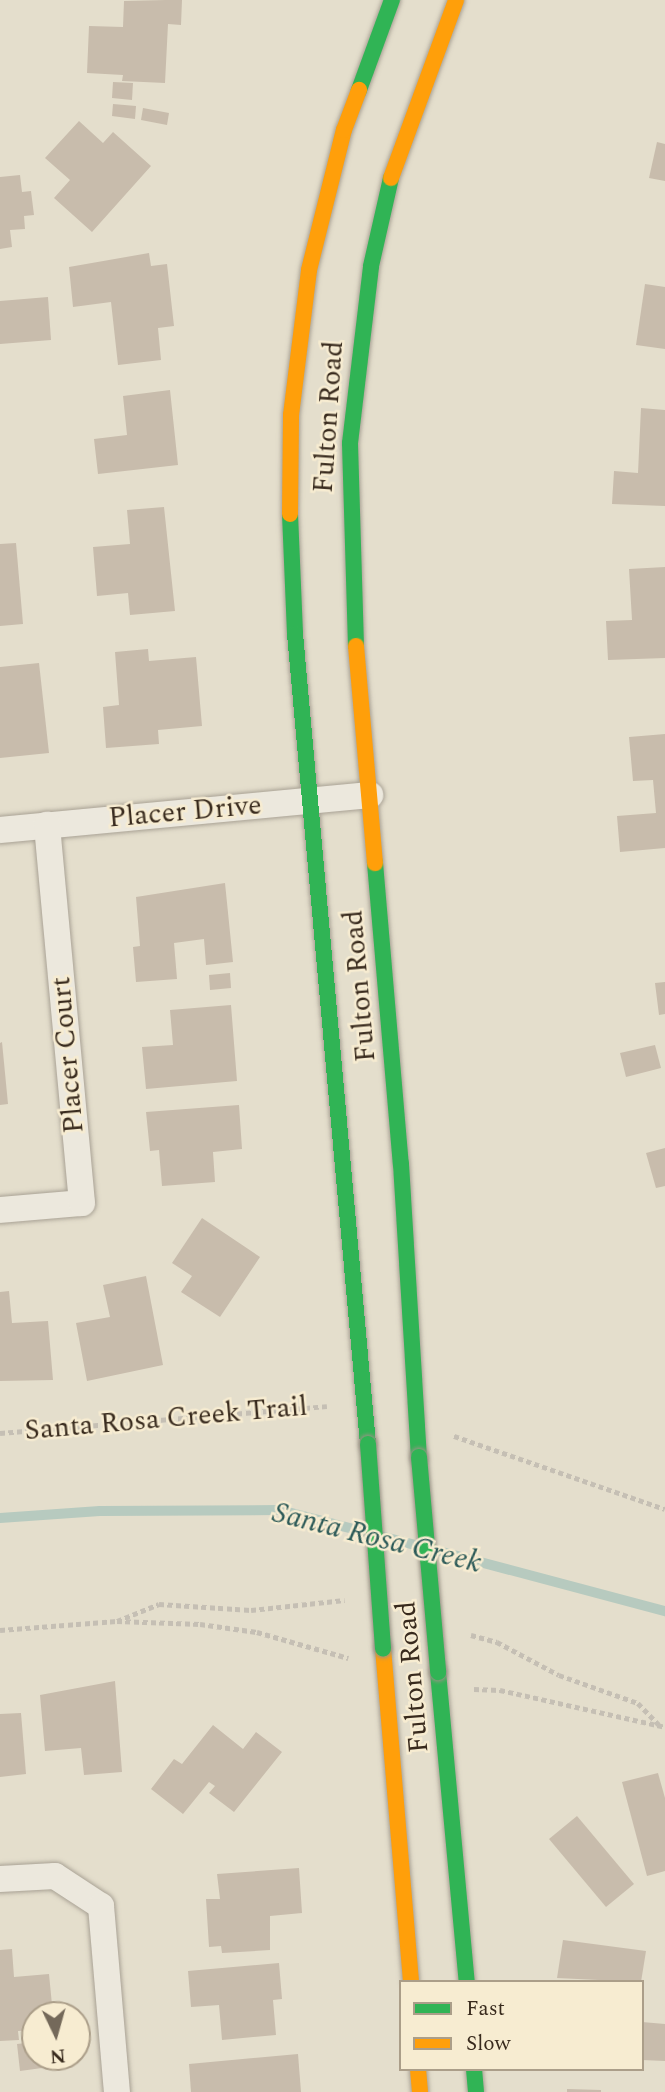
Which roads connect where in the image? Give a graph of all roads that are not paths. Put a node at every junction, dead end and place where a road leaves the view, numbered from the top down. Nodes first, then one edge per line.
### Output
1 (392, 0) edge
2 (456, 0) edge
3 (370, 795) junction
4 (310, 800) junction
5 (47, 825) junction
6 (0, 830) edge
7 (0, 1210) edge
8 (0, 1880) edge
9 (411, 1980) edge
10 (467, 1980) edge
11 (418, 2071) edge
12 (474, 2071) edge
13 (117, 2092) edge
14 (420, 2092) edge
15 (477, 2092) edge

1 - 4 main road, Fulton Road
2 - 3 main road, Fulton Road
3 - 4 street, Placer Drive
3 - 10 main road, Fulton Road, bridge
4 - 5 street, Placer Drive
4 - 9 main road, Fulton Road, bridge
5 - 6 street, Placer Drive
5 - 7 street, Placer Court
8 - 13 street
11 - 14 main road
12 - 15 main road

